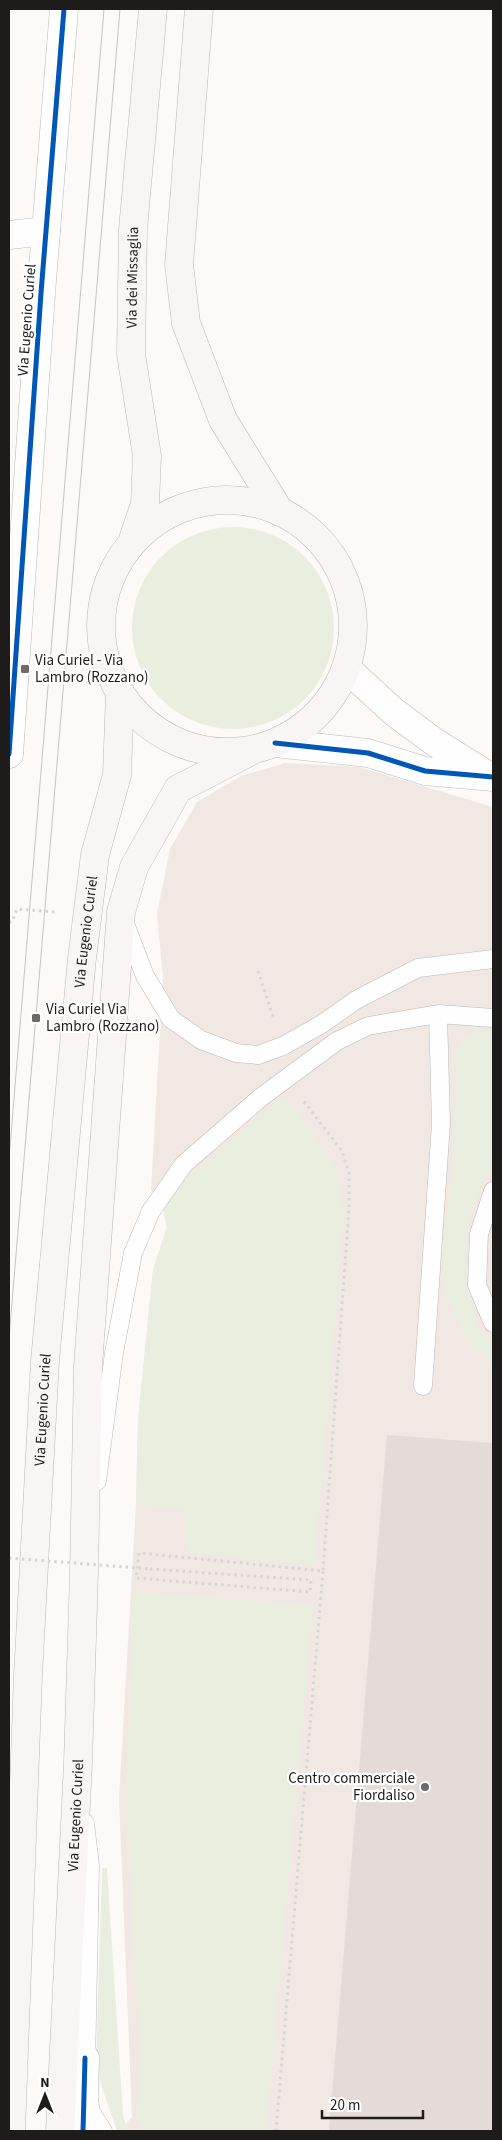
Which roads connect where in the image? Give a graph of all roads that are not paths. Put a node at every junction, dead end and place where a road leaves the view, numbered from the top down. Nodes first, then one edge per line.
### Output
1 (64, 9) edge
2 (153, 9) edge
3 (199, 9) edge
4 (46, 231) junction
5 (9, 236) edge
6 (280, 512) junction
7 (132, 544) junction
8 (346, 668) junction
9 (120, 693) junction
10 (9, 744) edge
11 (265, 746) junction
12 (491, 777) edge
13 (121, 912) junction
14 (493, 959) edge
15 (438, 1014) junction
16 (493, 1018) edge
17 (493, 1190) edge
18 (493, 1324) edge
19 (423, 1386) dead end
20 (84, 1573) junction
21 (28, 1676) junction
22 (78, 1763) junction
23 (9, 1804) edge
24 (85, 2058) junction
25 (11, 2131) edge
26 (60, 2131) edge
27 (83, 2131) edge
28 (103, 2131) edge

1 - 4 street, Via Eugenio Curiel
2 - 7 main road, Via dei Missaglia
3 - 6 main road, Via dei Missaglia
4 - 5 street
4 - 10 street, Via Eugenio Curiel
6 - 7 main road, Via dei Missaglia
6 - 8 main road, Via dei Missaglia
7 - 9 main road, Via dei Missaglia
8 - 11 main road, Via dei Missaglia
8 - 12 street
9 - 11 main road, Via dei Missaglia
9 - 21 main road, Via Eugenio Curiel
11 - 12 street
11 - 13 main road, Via Eugenio Curiel
13 - 14 lane
13 - 20 main road, Via Eugenio Curiel
15 - 16 lane
15 - 19 lane
15 - 20 lane
17 - 18 lane
20 - 22 main road, Via Eugenio Curiel
21 - 23 main road
21 - 25 main road, Via Eugenio Curiel
22 - 24 lane
22 - 26 main road, Via Eugenio Curiel
24 - 27 street
24 - 28 lane

